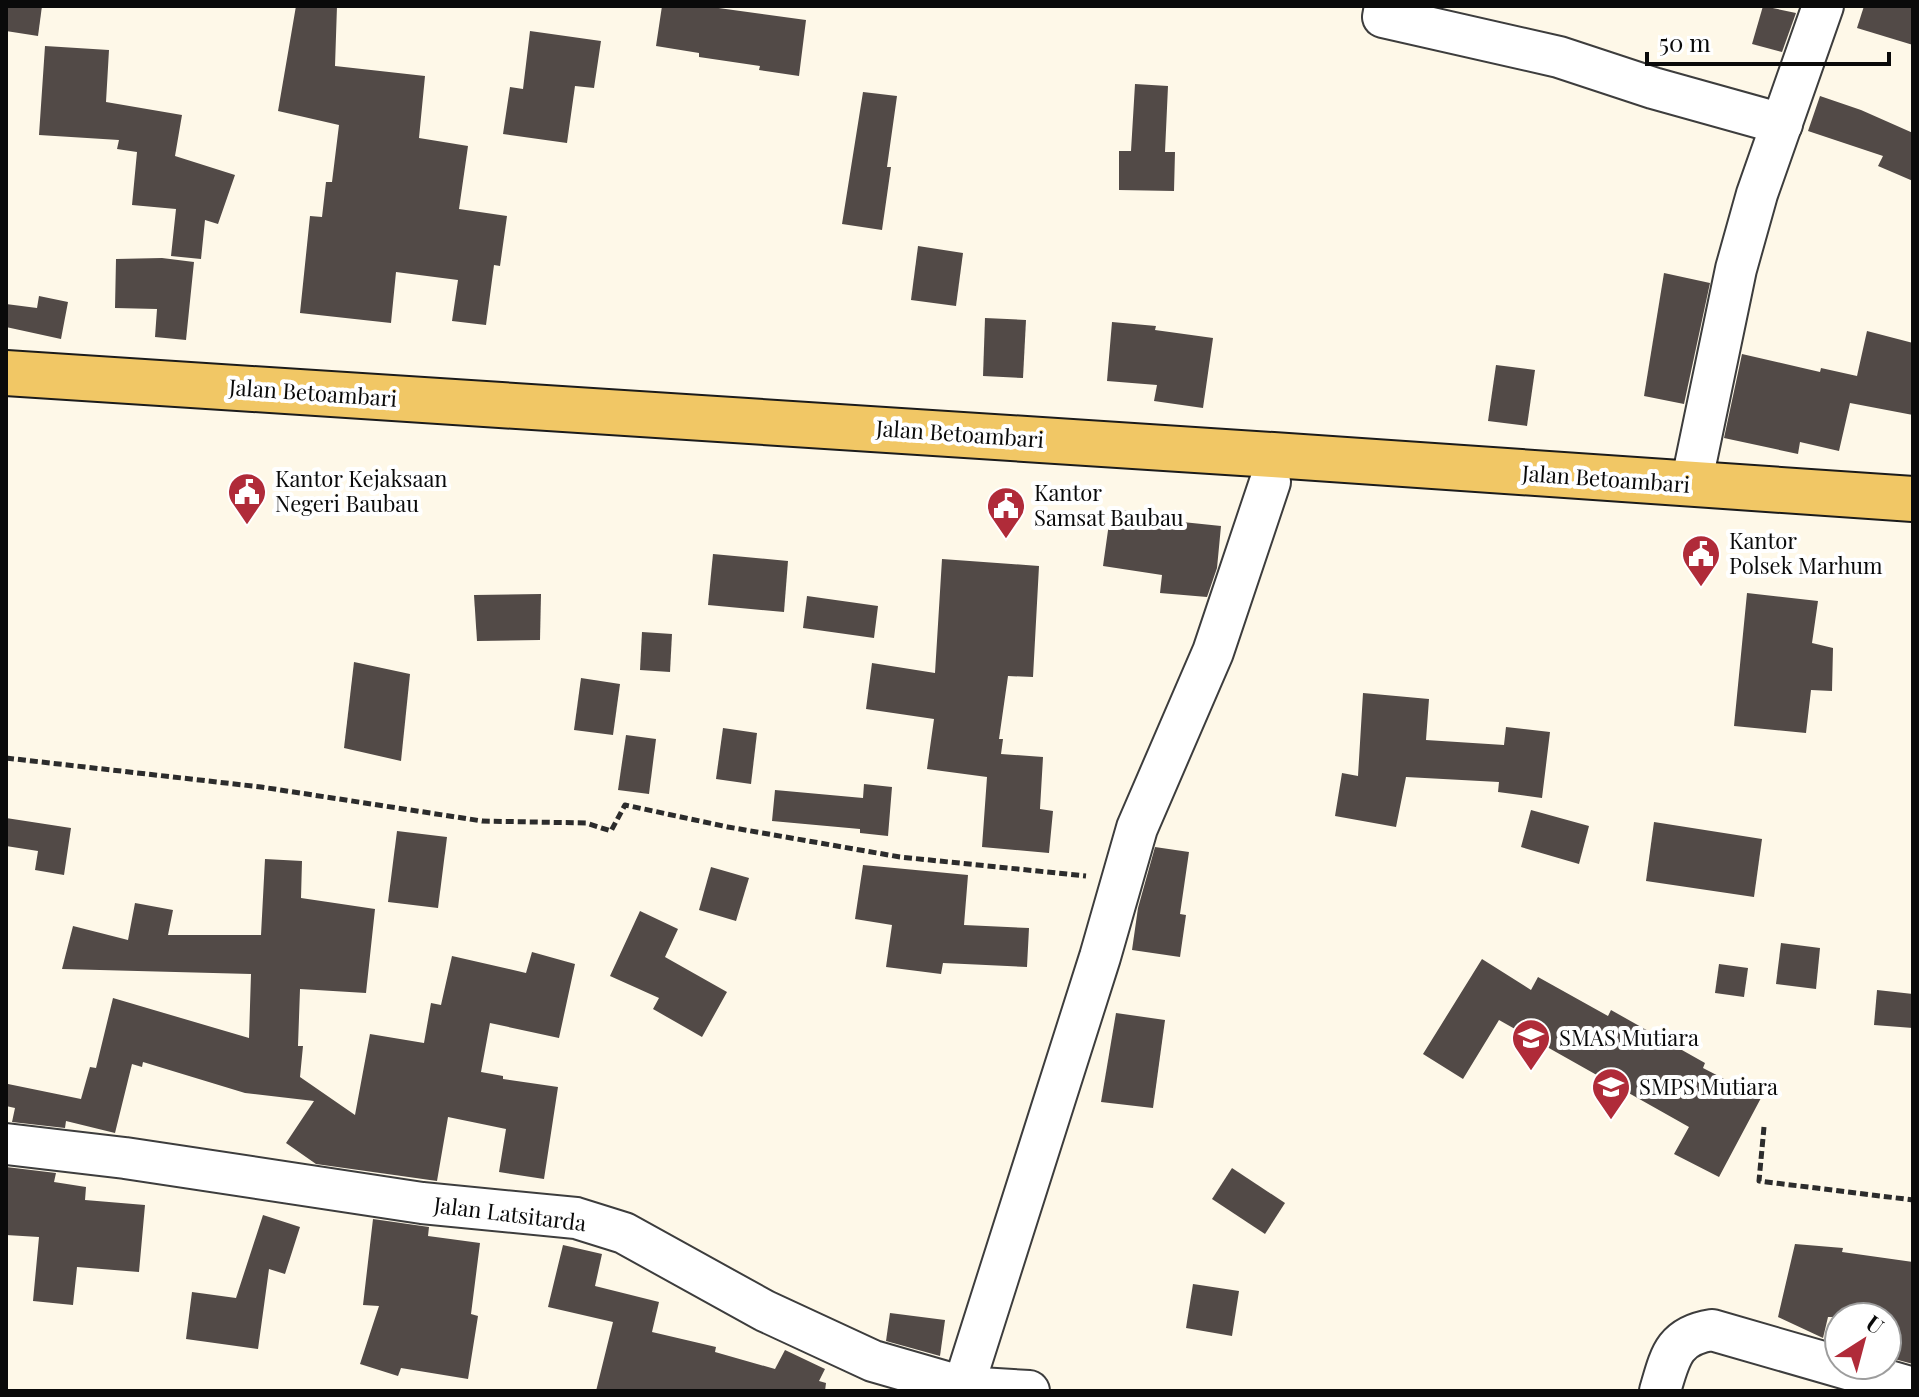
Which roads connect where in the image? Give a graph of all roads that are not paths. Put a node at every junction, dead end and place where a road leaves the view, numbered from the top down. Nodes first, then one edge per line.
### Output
1 (1385, 6) edge
2 (1823, 6) edge
3 (1782, 124) junction
4 (6, 373) edge
5 (6, 399) edge
6 (814, 437) junction
7 (1270, 482) junction
8 (1691, 485) junction
9 (1913, 499) edge
10 (1913, 524) edge
11 (6, 1144) edge
12 (1913, 1388) edge
13 (963, 1389) edge
14 (1029, 1391) edge
15 (1660, 1391) edge

1 - 3 street
2 - 3 street
3 - 8 street
4 - 6 main road, Jalan Betoambari
5 - 6 main road, Jalan Betoambari
6 - 7 main road, Jalan Betoambari
6 - 8 main road, Jalan Betoambari
7 - 10 main road, Jalan Betoambari
7 - 13 street
8 - 9 main road, Jalan Betoambari
11 - 13 street, Jalan Latsitarda
12 - 15 street
13 - 14 street, Jalan Latsitarda

